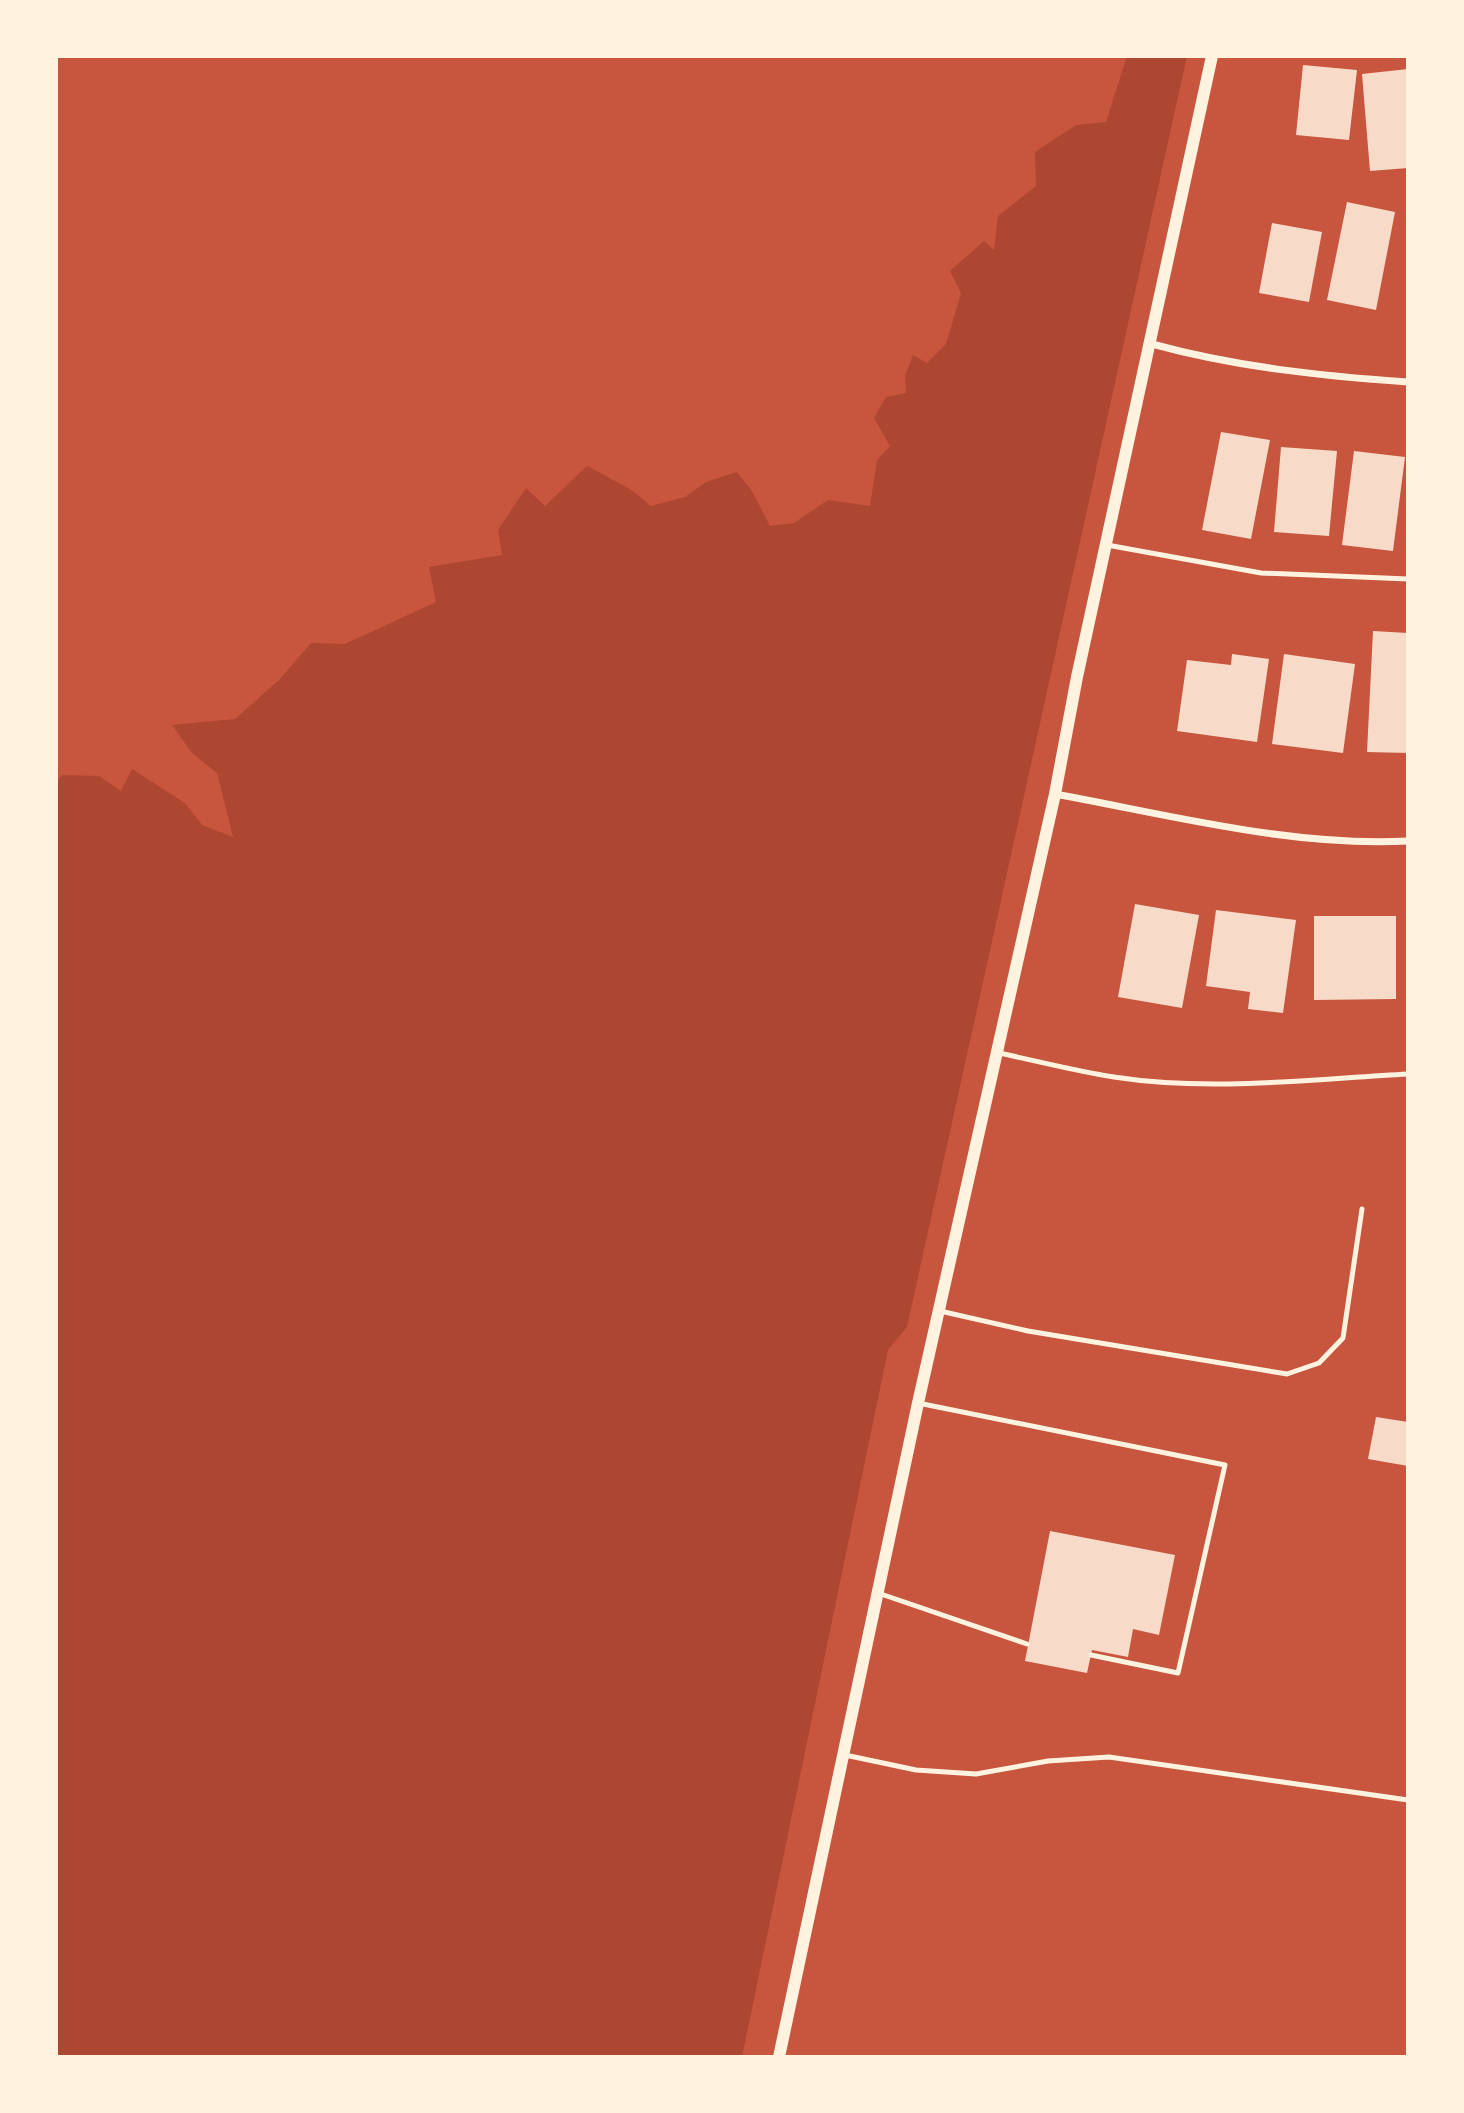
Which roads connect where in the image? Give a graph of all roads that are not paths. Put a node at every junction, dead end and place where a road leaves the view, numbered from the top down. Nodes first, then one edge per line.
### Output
1 (1212, 56) edge
2 (1152, 344) junction
3 (1408, 382) edge
4 (1107, 545) junction
5 (1408, 579) edge
6 (1055, 794) junction
7 (1408, 841) edge
8 (999, 1053) junction
9 (1408, 1074) edge
10 (1362, 1209) dead end
11 (940, 1311) junction
12 (918, 1403) junction
13 (878, 1593) junction
14 (1027, 1644) dead end
15 (1091, 1656) dead end
16 (845, 1755) junction
17 (1408, 1800) edge
18 (779, 2057) edge

1 - 2 street
2 - 3 street
2 - 4 street
4 - 5 lane
4 - 6 street
6 - 7 street
6 - 8 street
8 - 9 lane
8 - 11 street
10 - 11 lane
11 - 12 street
12 - 13 street
12 - 15 lane
13 - 14 lane
13 - 16 street
16 - 17 lane
16 - 18 street

